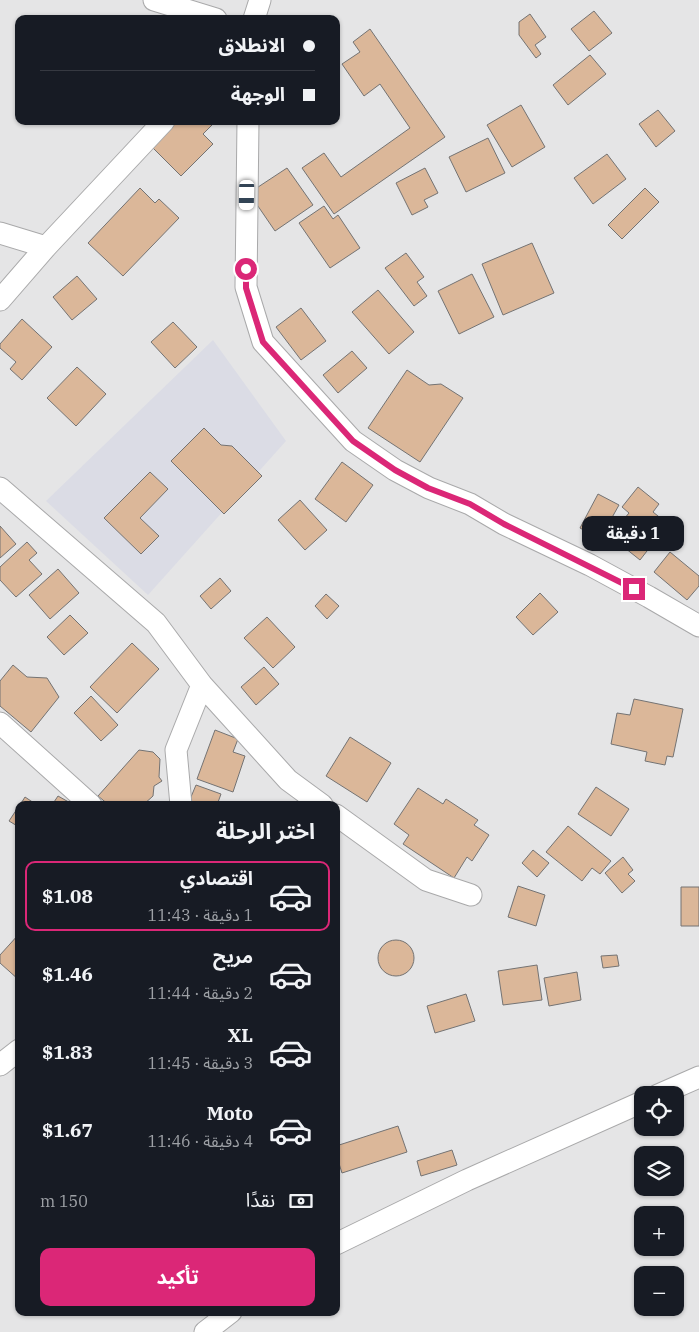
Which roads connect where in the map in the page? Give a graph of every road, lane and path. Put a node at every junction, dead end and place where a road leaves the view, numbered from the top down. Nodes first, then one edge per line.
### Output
1 (154, 0) edge
2 (260, 0) edge
3 (203, 15) edge
4 (255, 15) edge
5 (160, 125) edge
6 (248, 125) edge
7 (0, 232) edge
8 (46, 247) junction
9 (0, 300) edge
10 (0, 488) edge
11 (699, 626) edge
12 (202, 685) junction
13 (0, 723) edge
14 (87, 801) edge
15 (181, 801) edge
16 (317, 801) edge
17 (340, 818) edge
18 (471, 895) dead end
19 (15, 1053) edge
20 (0, 1065) edge
21 (699, 1077) edge
22 (678, 1086) edge
23 (634, 1106) edge
24 (340, 1242) edge
25 (226, 1316) edge
26 (205, 1332) edge

1 - 3 street
2 - 4 street
5 - 8 street
6 - 11 street
7 - 8 street
8 - 9 street
10 - 12 street
12 - 15 street
12 - 16 street
13 - 14 street
17 - 18 street
19 - 20 street
21 - 22 street
23 - 24 street
25 - 26 street

